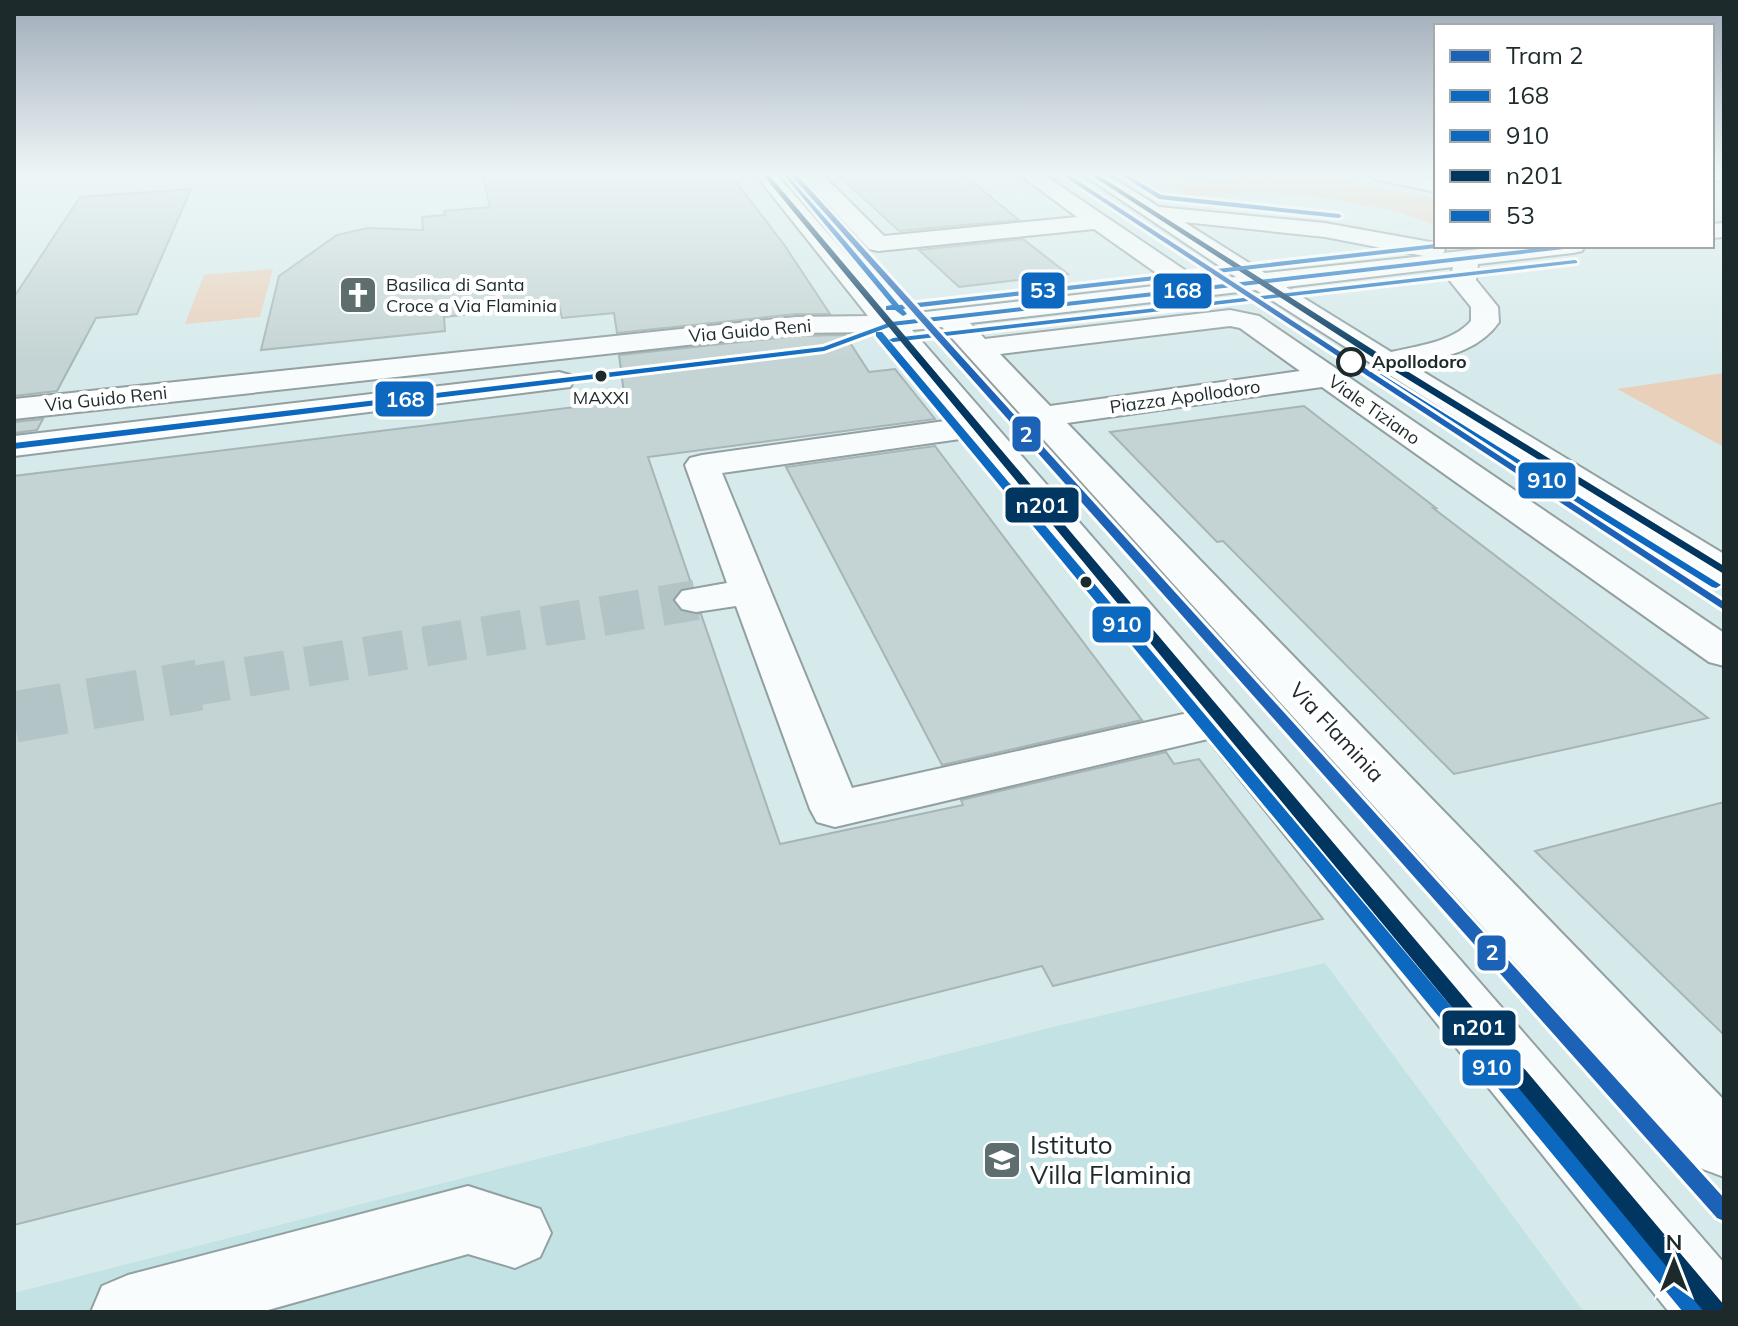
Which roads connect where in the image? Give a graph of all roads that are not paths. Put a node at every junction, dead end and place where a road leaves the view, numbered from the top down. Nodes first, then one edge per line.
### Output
1 (818, 237) edge
2 (871, 237) edge
3 (950, 237) edge
4 (1121, 237) edge
5 (1191, 237) edge
6 (1361, 237) edge
7 (1554, 248) edge
8 (1467, 257) junction
9 (1261, 282) junction
10 (1196, 289) junction
11 (891, 324) junction
12 (964, 333) junction
13 (1386, 362) junction
14 (1326, 377) junction
15 (14, 409) edge
16 (1043, 417) junction
17 (976, 427) junction
18 (14, 446) edge
19 (1724, 571) edge
20 (751, 591) junction
21 (696, 600) tunnel mouth
22 (1724, 653) edge
23 (1221, 721) junction
24 (1724, 1146) edge
25 (515, 1233) dead end
26 (128, 1312) edge
27 (1717, 1312) edge

1 - 11 street
2 - 3 street
4 - 10 street
5 - 9 street
6 - 8 street
7 - 8 street
8 - 9 street
8 - 13 street
9 - 10 street
9 - 13 street
10 - 12 street
11 - 12 street
11 - 15 street, Via Guido Reni
11 - 17 street
11 - 18 street, Via Guido Reni
12 - 14 street, Viale Tiziano
12 - 16 street, Via Flaminia
13 - 19 street
14 - 16 street, Piazza Apollodoro
14 - 22 street, Viale Tiziano
16 - 24 street, Via Flaminia
17 - 20 street
17 - 23 street
20 - 21 street
20 - 23 street
23 - 27 street
25 - 26 street

